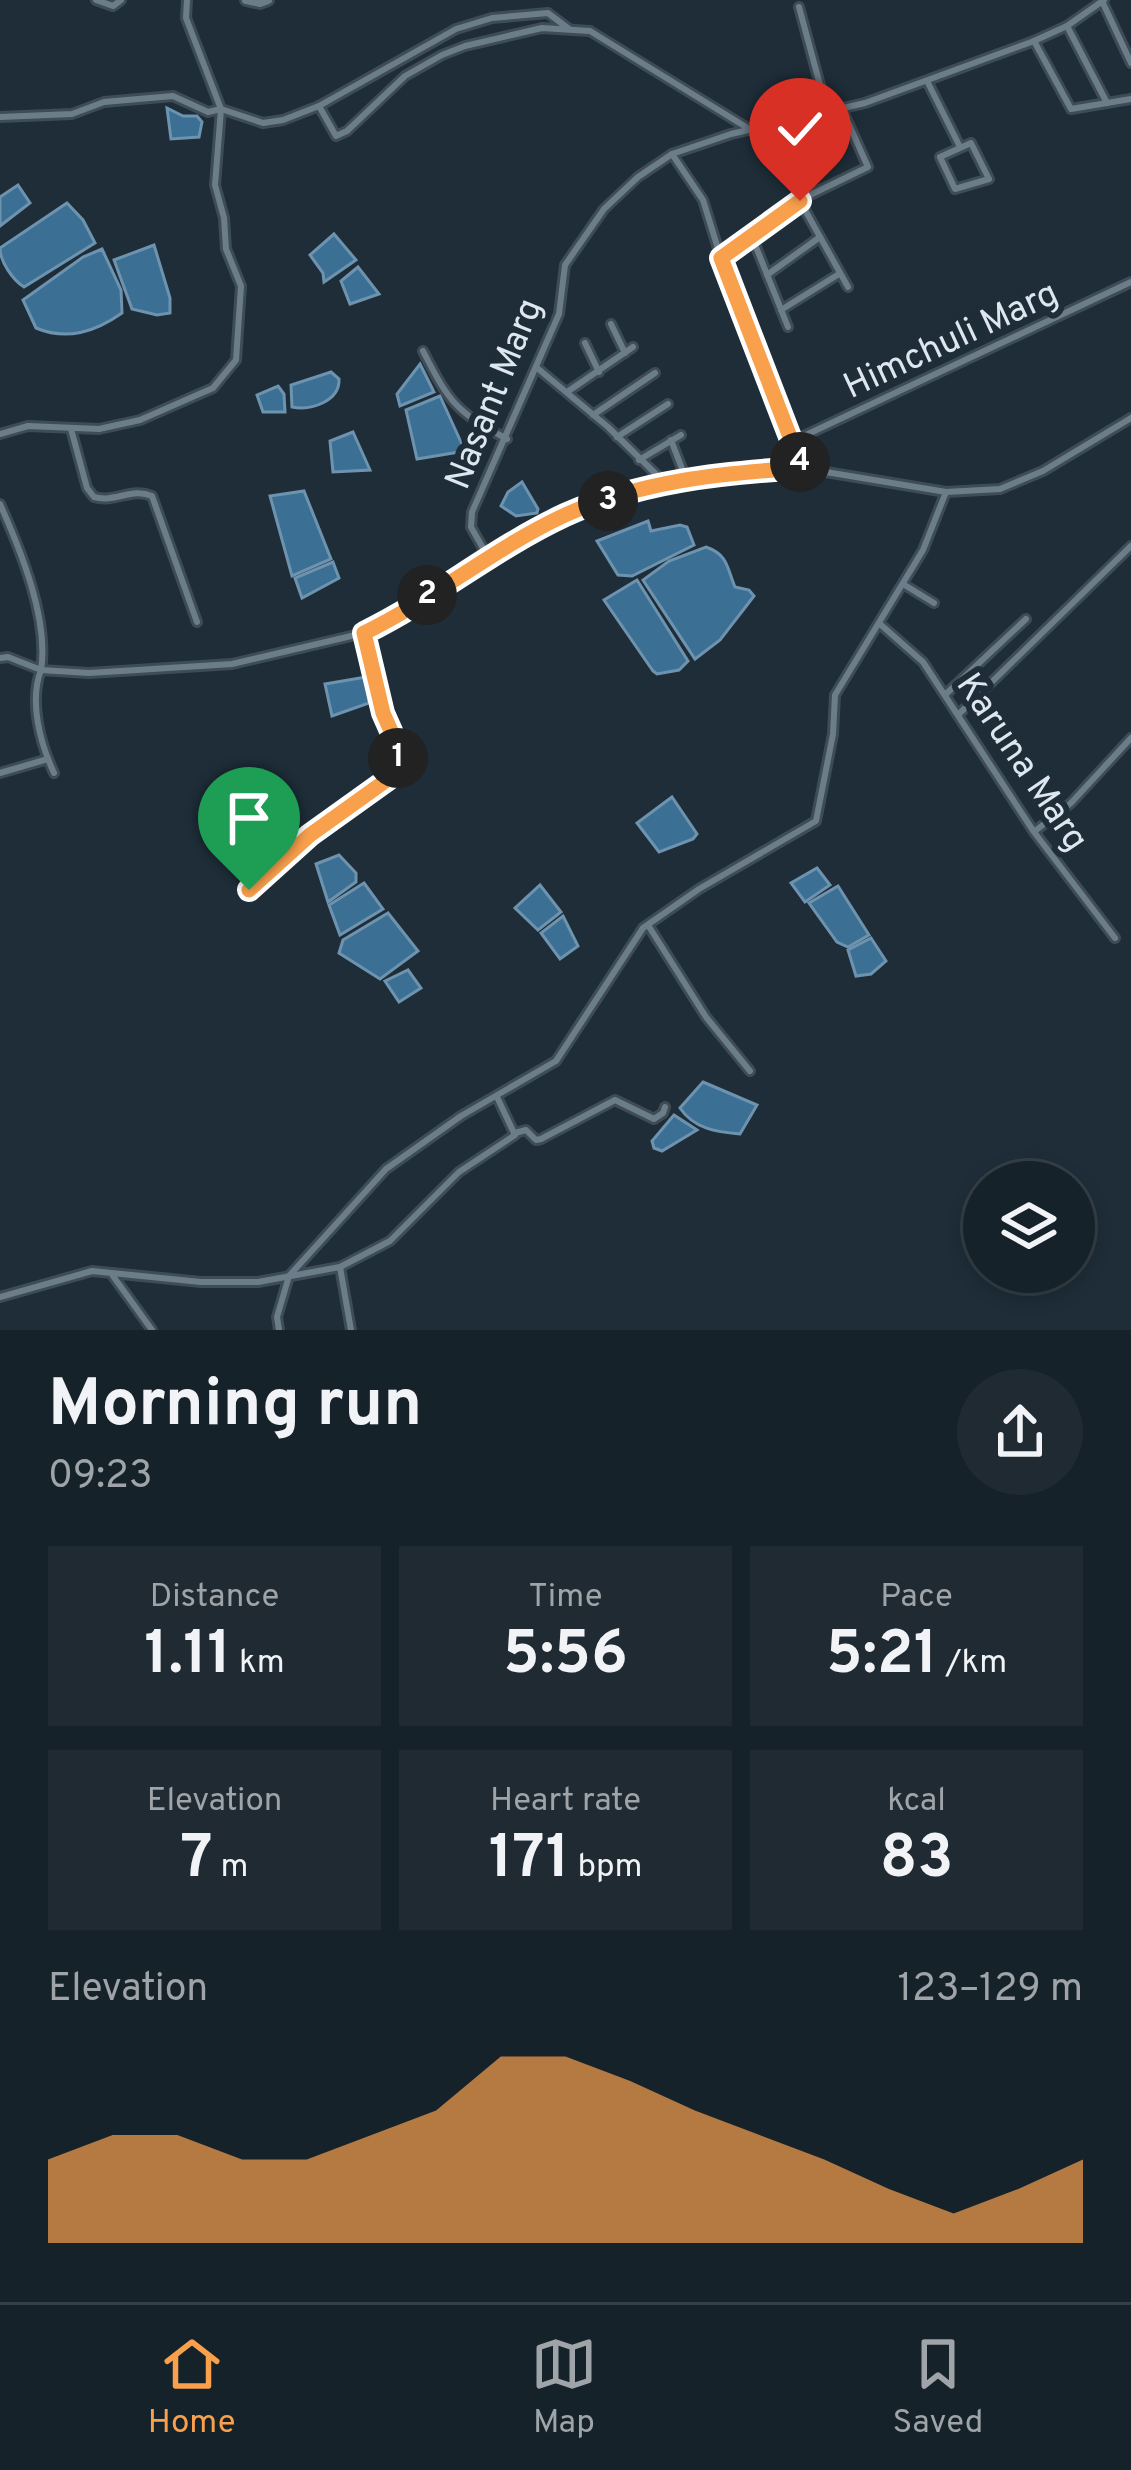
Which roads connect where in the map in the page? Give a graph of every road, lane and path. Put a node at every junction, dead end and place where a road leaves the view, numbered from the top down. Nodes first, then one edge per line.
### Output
1 (96, 0) edge
2 (121, 0) edge
3 (188, 0) edge
4 (246, 0) edge
5 (268, 0) edge
6 (1103, 1) edge
7 (799, 7) dead end
8 (1067, 26) junction
9 (571, 30) junction
10 (1034, 41) junction
11 (1131, 63) edge
12 (926, 80) junction
13 (1131, 99) edge
14 (1108, 104) junction
15 (319, 106) junction
16 (221, 109) junction
17 (842, 109) junction
18 (827, 111) junction
19 (0, 117) edge
20 (748, 128) junction
21 (960, 147) junction
22 (672, 154) junction
23 (800, 201) junction
24 (752, 237) junction
25 (820, 237) junction
26 (721, 258) junction
27 (767, 274) junction
28 (841, 274) junction
29 (1131, 282) edge
30 (848, 287) dead end
31 (781, 310) junction
32 (611, 324) dead end
33 (788, 328) dead end
34 (585, 343) dead end
35 (423, 351) dead end
36 (536, 368) junction
37 (599, 372) junction
38 (655, 373) dead end
39 (567, 392) junction
40 (668, 404) dead end
41 (593, 415) junction
42 (1131, 418) edge
43 (71, 429) junction
44 (0, 434) edge
45 (681, 435) dead end
46 (617, 437) junction
47 (506, 439) junction
48 (671, 440) junction
49 (791, 442) junction
50 (639, 460) junction
51 (802, 468) junction
52 (686, 479) junction
53 (665, 483) junction
54 (946, 492) junction
55 (0, 504) edge
56 (1131, 546) edge
57 (488, 557) junction
58 (903, 584) junction
59 (934, 603) dead end
60 (1026, 619) dead end
61 (196, 622) dead end
62 (880, 624) junction
63 (364, 633) junction
64 (0, 658) edge
65 (41, 670) junction
66 (946, 694) junction
67 (959, 714) junction
68 (1131, 738) edge
69 (48, 759) junction
70 (0, 773) edge
71 (54, 773) dead end
72 (1034, 832) junction
73 (249, 890) dead end
74 (648, 925) junction
75 (1115, 938) dead end
76 (750, 1071) dead end
77 (497, 1097) junction
78 (665, 1107) dead end
79 (514, 1133) junction
80 (340, 1267) junction
81 (111, 1273) junction
82 (289, 1276) junction
83 (0, 1298) edge
84 (152, 1330) edge
85 (279, 1330) edge
86 (351, 1330) edge

1 - 2 street
3 - 16 street
4 - 5 street
6 - 8 street, Nasant Marg
6 - 11 street
7 - 18 street
8 - 10 street, Nasant Marg
8 - 14 street
9 - 15 street
9 - 15 street
9 - 20 street
10 - 12 street, Nasant Marg
10 - 14 street
12 - 17 street, Nasant Marg
12 - 21 street
13 - 14 street
15 - 16 street
16 - 19 street
16 - 43 street
17 - 18 street, Nasant Marg
17 - 23 street
18 - 20 street, Nasant Marg
20 - 22 street, Nasant Marg
21 - 21 street
22 - 26 street
22 - 36 street, Nasant Marg
23 - 24 street
23 - 25 street
24 - 26 street
24 - 27 street
25 - 27 street
25 - 28 street
26 - 49 street
27 - 31 street
28 - 30 street
28 - 31 street
29 - 49 street, Himchuli Marg
31 - 33 street
32 - 37 street
34 - 37 street
35 - 47 street
36 - 39 street
36 - 47 street, Nasant Marg
37 - 39 street
38 - 41 street
39 - 41 street
40 - 46 street
41 - 46 street
42 - 54 street
43 - 44 street
43 - 61 street
45 - 48 street
46 - 50 street
47 - 57 street, Nasant Marg
48 - 50 street
48 - 52 street
49 - 51 street
50 - 53 street
51 - 52 street
51 - 54 street
52 - 53 street
53 - 57 street
54 - 58 street
55 - 65 street
56 - 67 street
57 - 63 street
58 - 59 street
58 - 62 street
60 - 66 street
62 - 66 street, Karuna Marg
62 - 74 street
63 - 65 street
63 - 73 street
64 - 65 street
65 - 69 street
66 - 67 street, Karuna Marg
67 - 72 street, Karuna Marg
68 - 72 street
69 - 70 street
69 - 71 street
72 - 75 street, Karuna Marg
74 - 76 street
74 - 77 street
77 - 79 street
77 - 82 street
78 - 79 street
79 - 80 street
80 - 82 street
80 - 86 street
81 - 82 street
81 - 83 street
81 - 84 street
82 - 85 street

